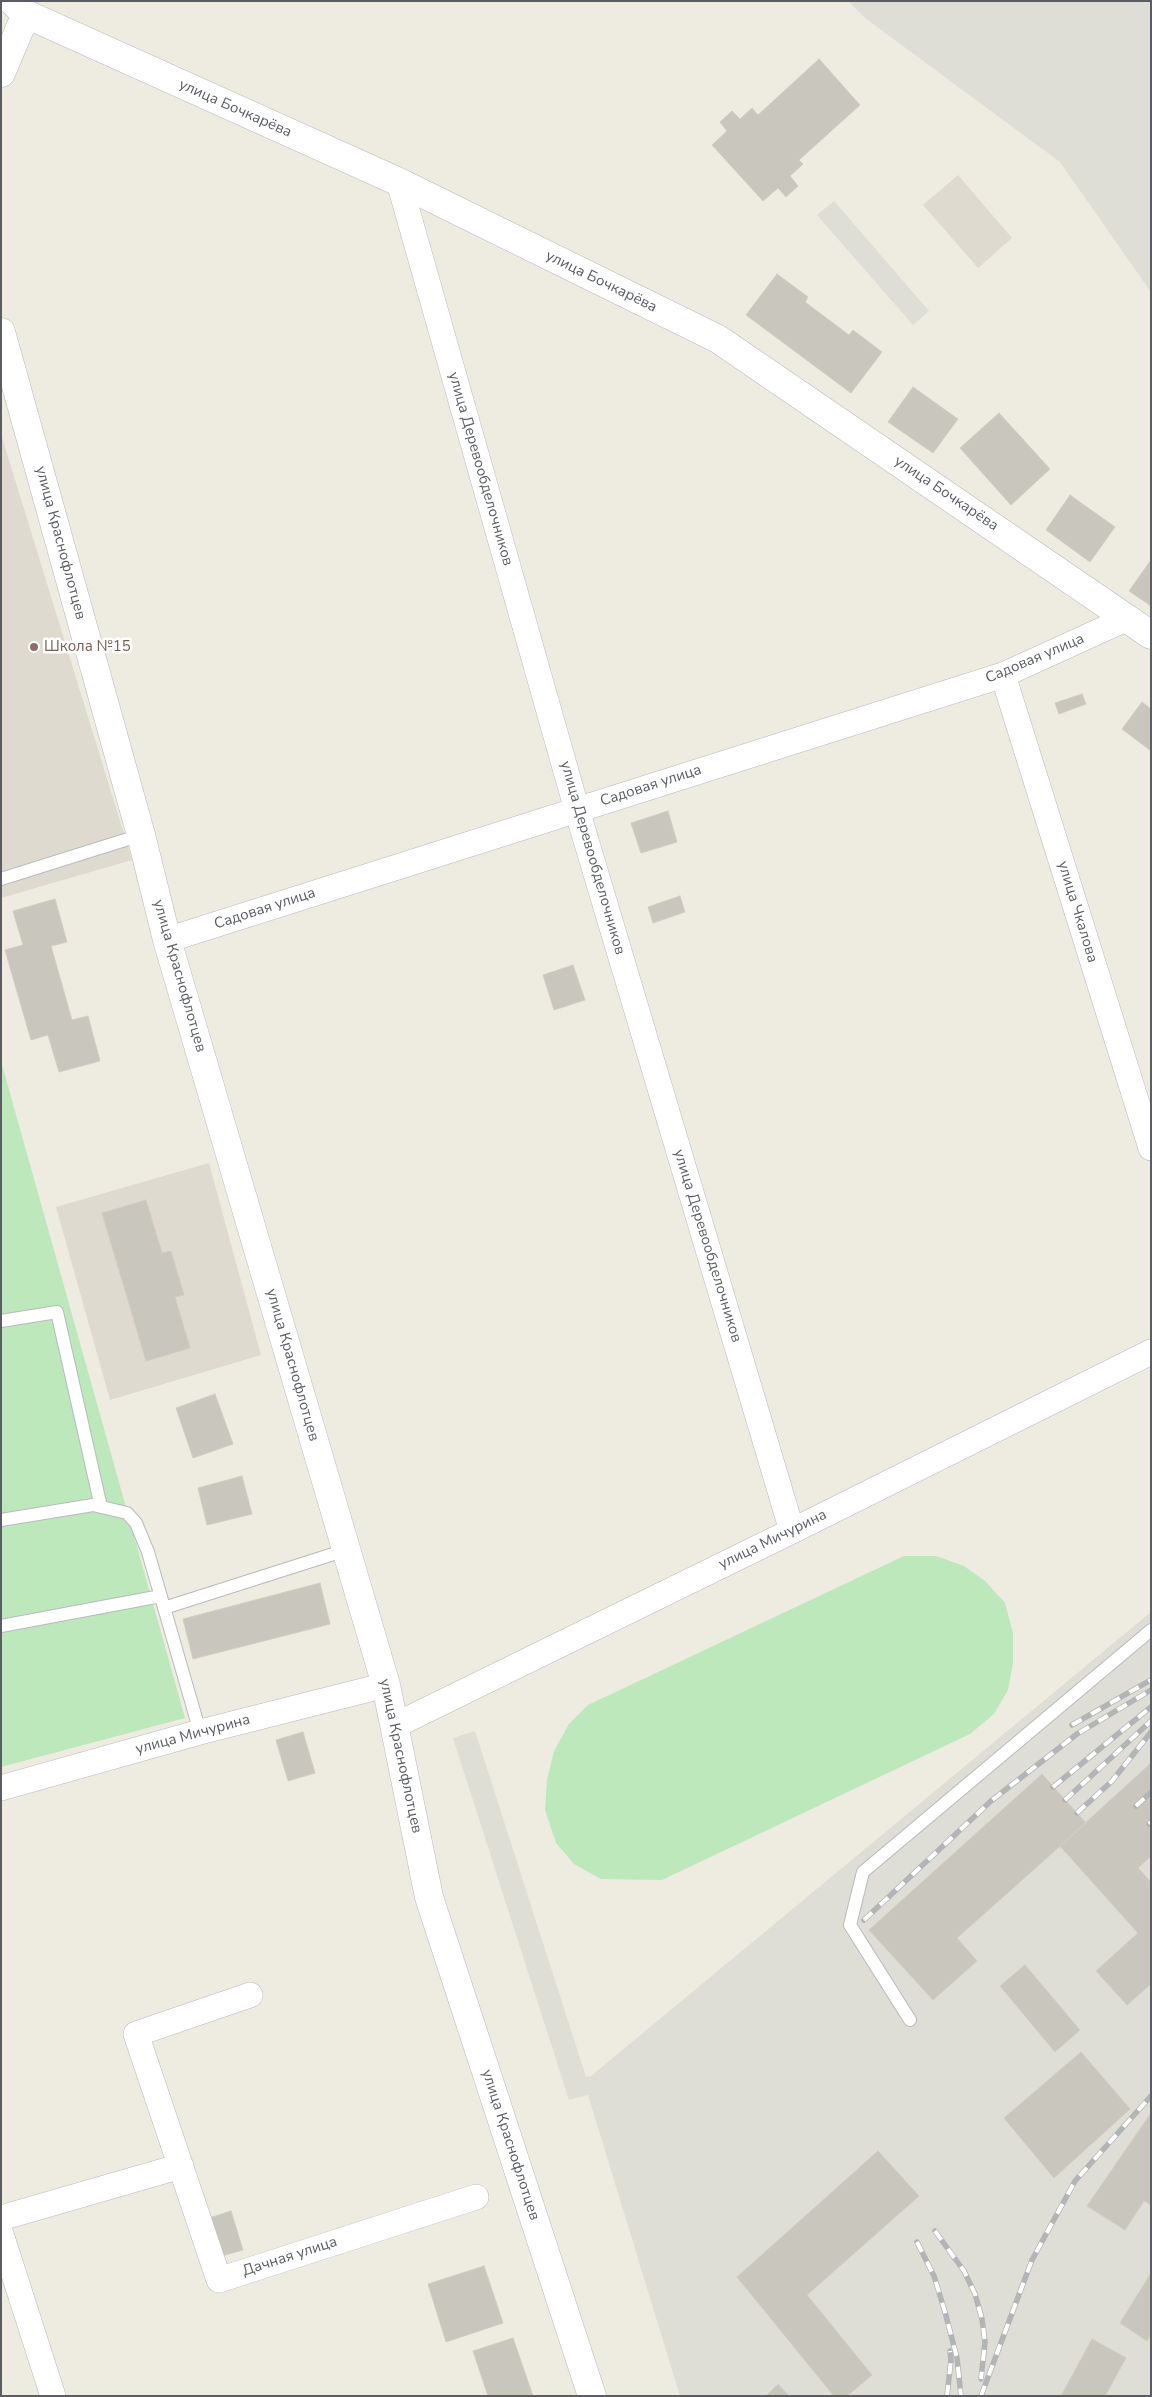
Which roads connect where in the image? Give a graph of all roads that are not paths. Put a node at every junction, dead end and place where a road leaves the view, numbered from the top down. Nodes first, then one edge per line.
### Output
1 (19, 8) edge
2 (7, 45) edge
3 (1, 73) edge
4 (399, 182) junction
5 (1, 332) edge
6 (1128, 618) junction
7 (1151, 635) edge
8 (1003, 675) junction
9 (577, 810) junction
10 (141, 835) junction
11 (1, 879) edge
12 (167, 940) junction
13 (1151, 1148) edge
14 (1, 1321) edge
15 (1151, 1352) edge
16 (101, 1507) junction
17 (1, 1520) edge
18 (792, 1531) junction
19 (346, 1550) junction
20 (162, 1602) junction
21 (1, 1626) edge
22 (1151, 1630) edge
23 (386, 1685) junction
24 (394, 1726) junction
25 (200, 1732) junction
26 (1, 1788) edge
27 (250, 1995) dead end
28 (910, 2020) dead end
29 (181, 2166) junction
30 (476, 2197) dead end
31 (1, 2218) edge
32 (1, 2234) edge
33 (591, 2395) edge
34 (53, 2396) edge

1 - 2 street
1 - 4 street, улица Бочкарёва
2 - 3 street
4 - 6 street, улица Бочкарёва
4 - 9 street, улица Деревообделочников
5 - 10 street, улица Краснофлотцев
6 - 7 street, улица Бочкарёва
6 - 8 street, Садовая улица
8 - 9 street, Садовая улица
8 - 13 street, улица Чкалова
9 - 12 street, Садовая улица
9 - 18 street, улица Деревообделочников
10 - 11 lane
10 - 12 street, улица Краснофлотцев
12 - 19 street, улица Краснофлотцев
14 - 16 lane
15 - 18 street, улица Мичурина
16 - 17 lane
16 - 20 lane
18 - 24 street, улица Мичурина
19 - 20 lane
19 - 23 street, улица Краснофлотцев
20 - 21 lane
20 - 25 lane
22 - 28 lane
23 - 24 street, улица Краснофлотцев
23 - 25 street, улица Мичурина
24 - 33 street, улица Краснофлотцев
25 - 26 street, улица Мичурина
27 - 29 street, Дачная улица
29 - 30 street, Дачная улица
29 - 31 street
32 - 34 street

